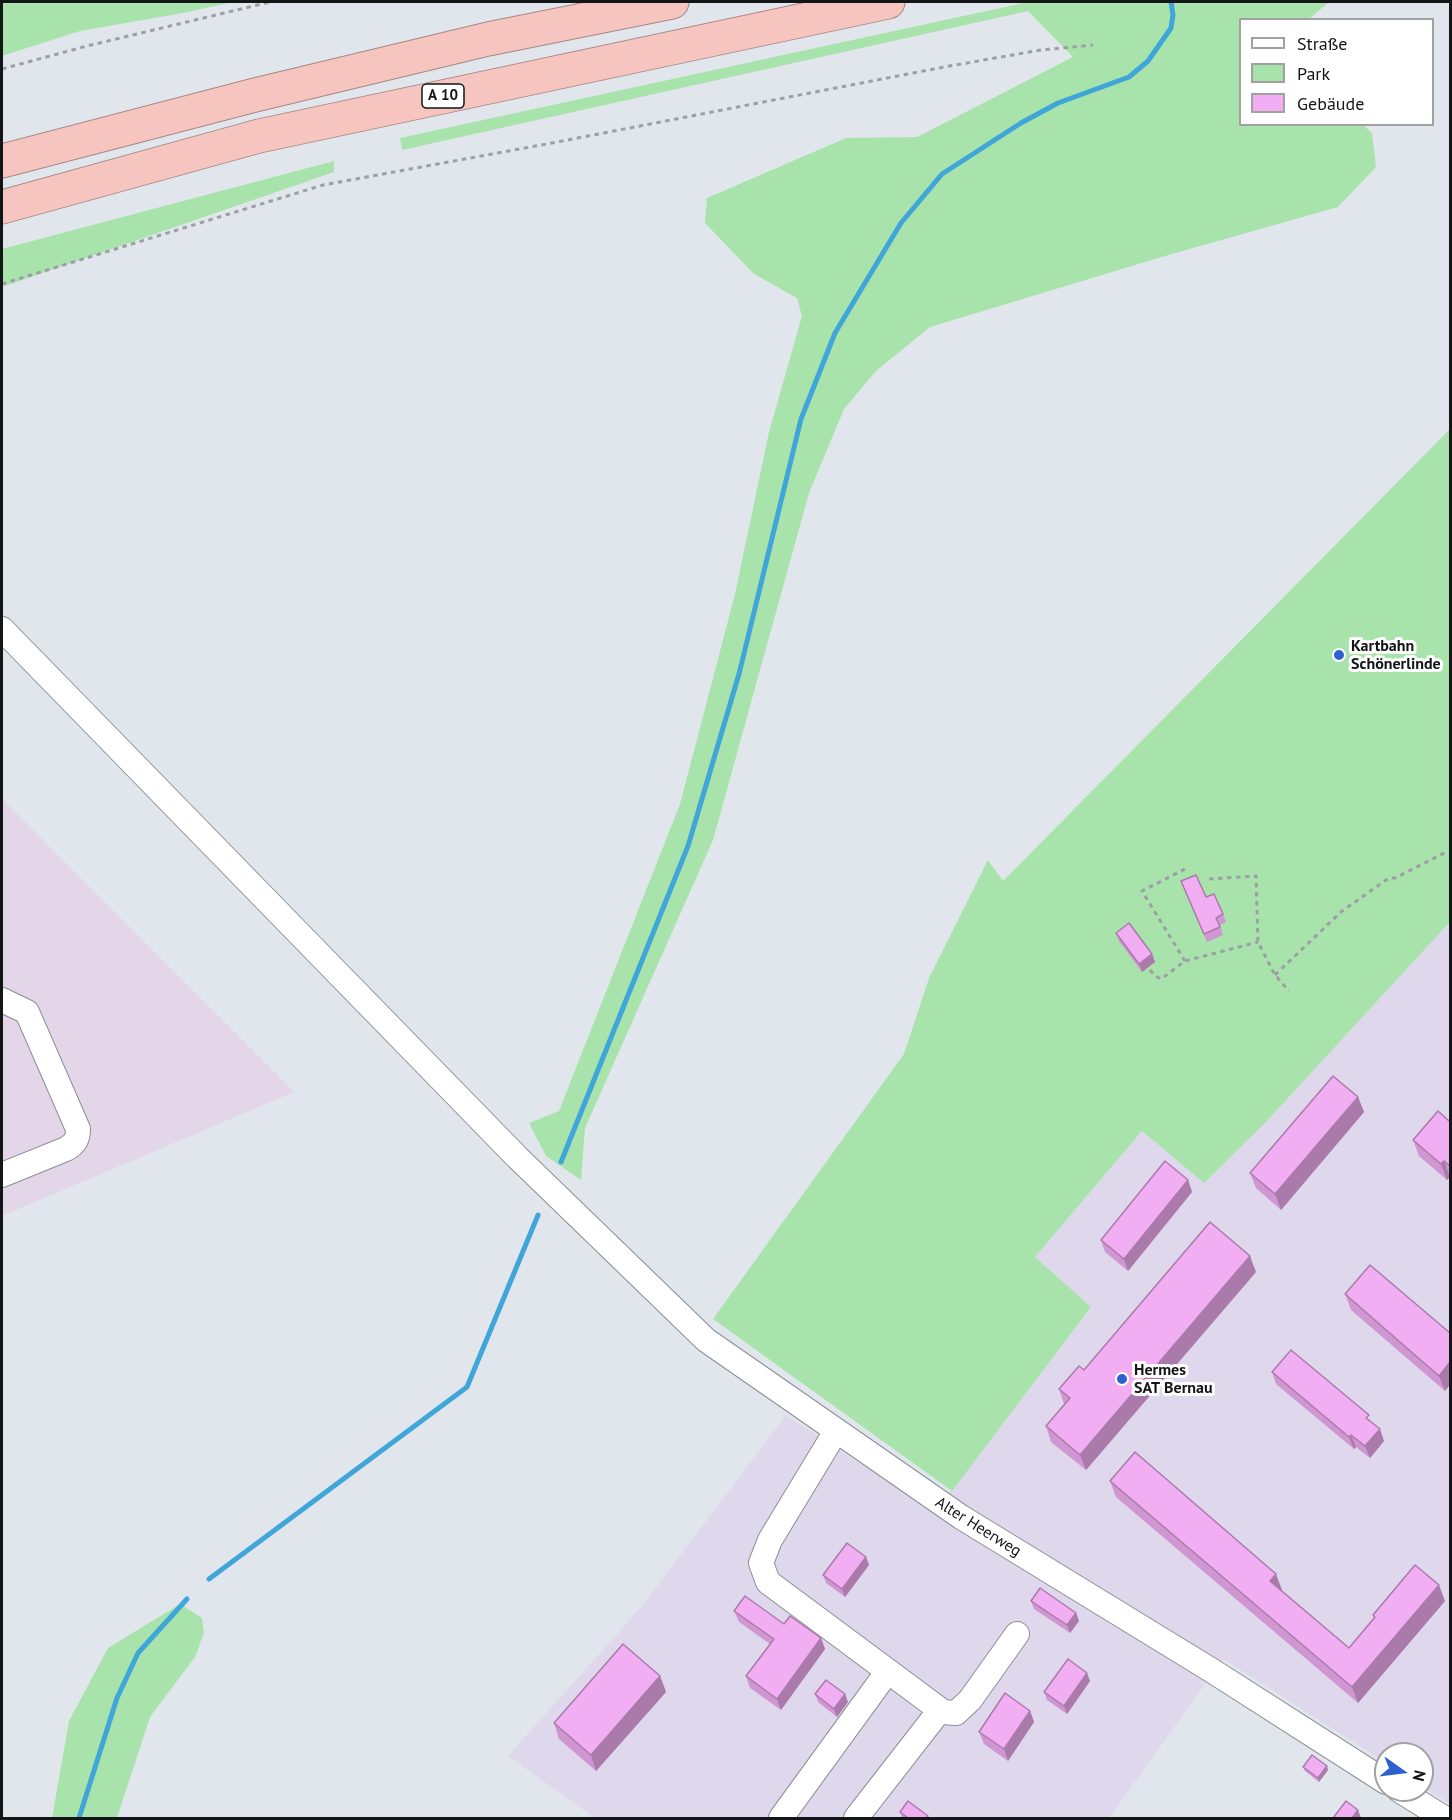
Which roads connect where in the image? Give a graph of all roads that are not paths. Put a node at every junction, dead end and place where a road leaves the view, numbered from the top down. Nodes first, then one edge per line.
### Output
1 (672, 2) edge
2 (888, 2) edge
3 (2, 160) edge
4 (2, 207) edge
5 (2, 629) edge
6 (2, 1000) edge
7 (2, 1175) edge
8 (836, 1431) junction
9 (1017, 1634) dead end
10 (888, 1671) junction
11 (940, 1710) junction
12 (1374, 1774) edge
13 (1418, 1802) edge
14 (782, 1818) edge
15 (856, 1818) edge
16 (1444, 1818) edge

1 - 3 highway
2 - 4 highway, A 10
5 - 8 street, Alter Heerweg
6 - 7 street
8 - 10 street
8 - 12 street, Alter Heerweg
9 - 11 street
10 - 11 street
10 - 14 street
11 - 15 street
13 - 16 street

